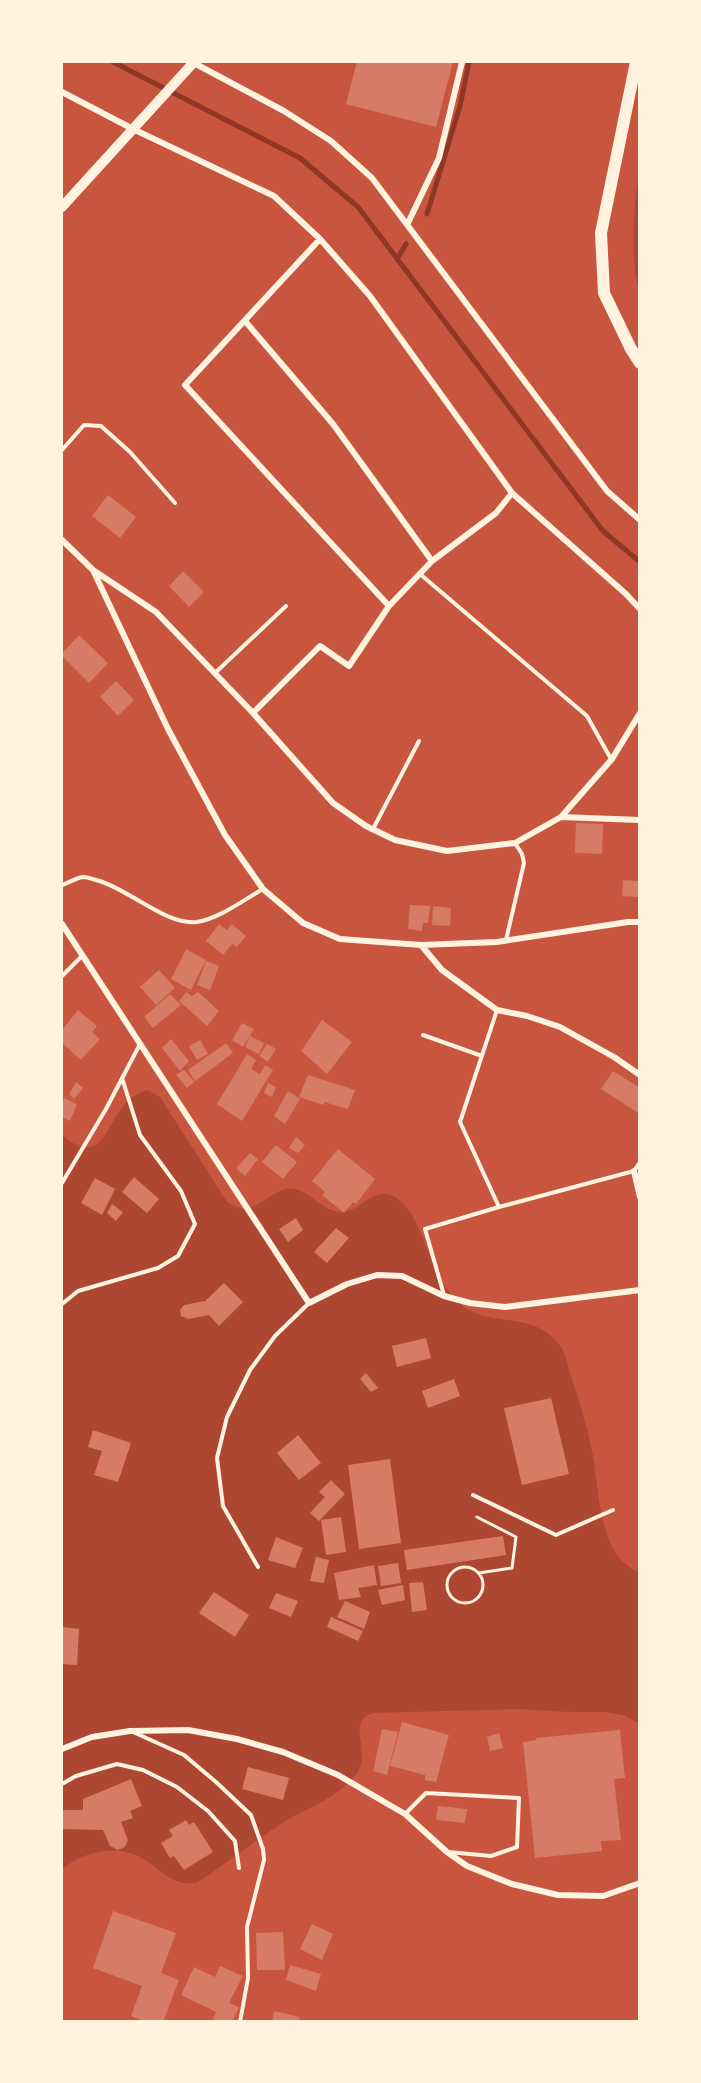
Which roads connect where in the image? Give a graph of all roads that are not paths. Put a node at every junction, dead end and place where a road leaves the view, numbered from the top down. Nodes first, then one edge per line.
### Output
1 (192, 62) edge
2 (462, 62) edge
3 (636, 62) edge
4 (62, 92) edge
5 (133, 129) junction
6 (62, 207) edge
7 (408, 223) junction
8 (320, 239) junction
9 (245, 321) junction
10 (639, 363) edge
11 (62, 450) edge
12 (512, 494) junction
13 (175, 503) dead end
14 (639, 520) edge
15 (62, 540) edge
16 (432, 561) junction
17 (93, 570) junction
18 (419, 574) junction
19 (286, 606) dead end
20 (389, 606) junction
21 (639, 609) edge
22 (215, 673) junction
23 (639, 713) edge
24 (253, 714) junction
25 (419, 741) dead end
26 (612, 759) junction
27 (561, 817) junction
28 (639, 820) edge
29 (373, 830) junction
30 (515, 843) junction
31 (62, 885) edge
32 (263, 889) junction
33 (639, 922) edge
34 (62, 924) edge
35 (506, 940) junction
36 (421, 945) junction
37 (82, 956) junction
38 (62, 976) edge
39 (497, 1010) junction
40 (423, 1035) dead end
41 (140, 1044) junction
42 (482, 1056) junction
43 (639, 1075) edge
44 (122, 1078) junction
45 (639, 1162) edge
46 (634, 1171) junction
47 (62, 1183) edge
48 (639, 1197) edge
49 (499, 1207) junction
50 (639, 1290) edge
51 (444, 1296) junction
52 (309, 1303) junction
53 (62, 1304) edge
54 (473, 1495) dead end
55 (614, 1509) dead end
56 (258, 1567) dead end
57 (130, 1731) junction
58 (62, 1749) edge
59 (62, 1784) edge
60 (405, 1814) junction
61 (447, 1852) junction
62 (239, 1868) dead end
63 (639, 1883) edge
64 (240, 2022) edge

1 - 5 street
1 - 7 street
2 - 7 street
3 - 10 main road
4 - 5 street
5 - 6 street
5 - 8 street
7 - 14 street
8 - 9 street
8 - 12 street
9 - 16 street
9 - 20 street
11 - 13 lane
12 - 16 street
12 - 21 street
15 - 17 street
16 - 18 street
17 - 22 street
17 - 32 street
18 - 20 street
18 - 26 lane
19 - 22 lane
20 - 24 street
22 - 24 street
23 - 26 street
24 - 29 street
25 - 29 lane
26 - 27 street
27 - 28 street
27 - 30 street
29 - 30 street
30 - 35 lane
31 - 32 lane
32 - 36 street
33 - 35 street
34 - 37 street
35 - 36 street
36 - 39 street
37 - 38 lane
37 - 41 street
39 - 42 lane
39 - 43 street
40 - 42 lane
41 - 44 lane
41 - 52 street
42 - 49 lane
44 - 47 lane
44 - 53 lane
45 - 46 lane
46 - 48 street
46 - 49 lane
49 - 51 lane
50 - 51 street
51 - 52 street
52 - 56 lane
54 - 55 lane
57 - 58 street
57 - 60 street
57 - 64 lane
59 - 62 lane
60 - 61 street
60 - 61 lane
61 - 63 street

